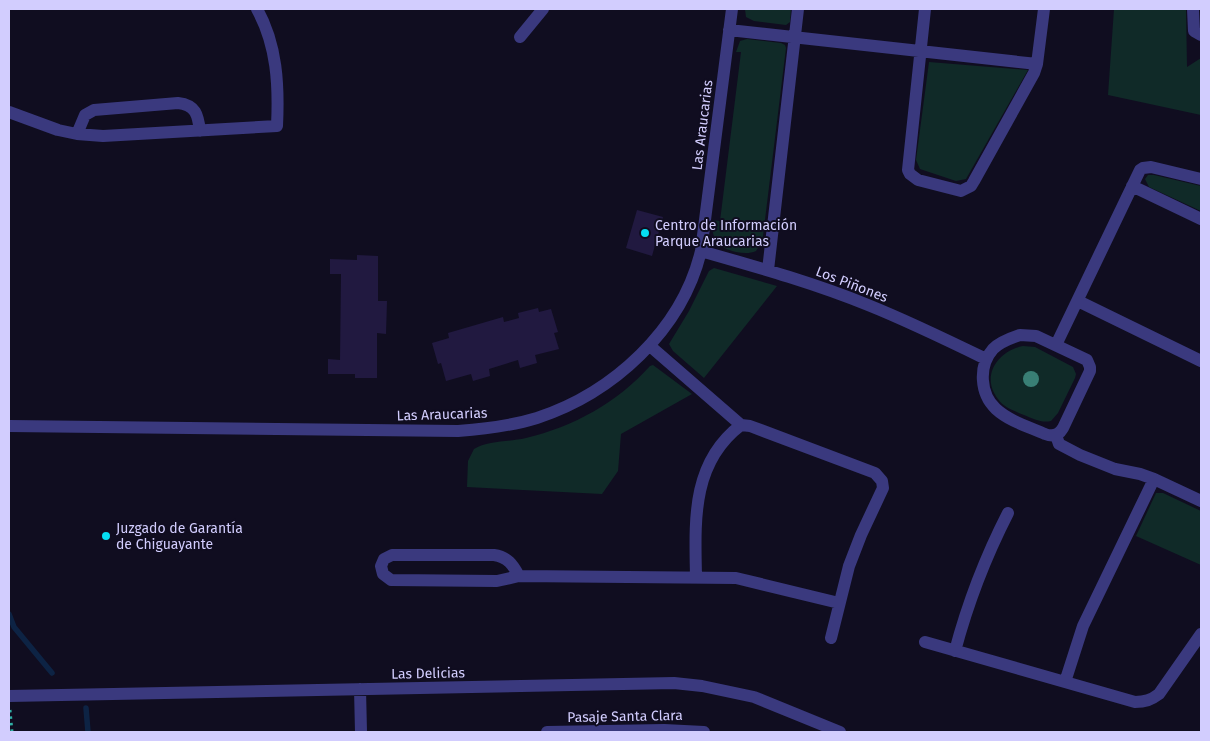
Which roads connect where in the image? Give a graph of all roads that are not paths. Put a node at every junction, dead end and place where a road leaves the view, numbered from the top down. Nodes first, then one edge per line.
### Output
1 (257, 9) edge
2 (542, 9) edge
3 (732, 9) edge
4 (798, 9) edge
5 (925, 9) edge
6 (1044, 9) edge
7 (1193, 9) edge
8 (729, 30) junction
9 (1198, 33) edge
10 (796, 36) junction
11 (520, 37) dead end
12 (920, 50) junction
13 (1037, 64) junction
14 (9, 112) edge
15 (200, 131) junction
16 (77, 134) junction
17 (1201, 179) edge
18 (1132, 186) junction
19 (1201, 220) edge
20 (701, 251) junction
21 (768, 270) junction
22 (1078, 301) junction
23 (1056, 345) junction
24 (650, 346) junction
25 (986, 359) junction
26 (1201, 361) edge
27 (741, 425) junction
28 (9, 426) edge
29 (1056, 435) junction
30 (1154, 479) junction
31 (1201, 501) edge
32 (1008, 513) dead end
33 (519, 576) junction
34 (696, 577) junction
35 (839, 603) junction
36 (1201, 634) edge
37 (830, 638) dead end
38 (925, 642) dead end
39 (955, 651) junction
40 (1065, 682) junction
41 (360, 689) junction
42 (9, 701) edge
43 (361, 732) edge
44 (547, 732) edge
45 (704, 732) edge
46 (840, 732) edge

1 - 15 street
2 - 11 street
3 - 8 street, Las Araucarias
4 - 10 street
5 - 12 street
6 - 13 street
7 - 9 street
8 - 10 street
8 - 20 street, Las Araucarias
10 - 12 street
10 - 21 street
12 - 13 street
12 - 13 street
14 - 16 street
15 - 16 street
15 - 16 street
17 - 18 street
18 - 19 street
18 - 22 street
20 - 21 street, Los Piñones
20 - 24 street, Las Araucarias
21 - 25 street, Los Piñones
22 - 23 street
22 - 26 street
23 - 25 street
23 - 29 street
24 - 27 street
24 - 28 street, Las Araucarias
25 - 29 street
27 - 34 street
27 - 35 street
29 - 30 street
30 - 31 street
30 - 40 street
32 - 39 street
33 - 33 street
33 - 34 street
34 - 35 street
35 - 37 street
36 - 40 street
38 - 39 street
39 - 40 street
41 - 42 street, Las Delicias
41 - 43 street
41 - 46 street, Las Delicias
44 - 45 street, Pasaje Santa Clara

